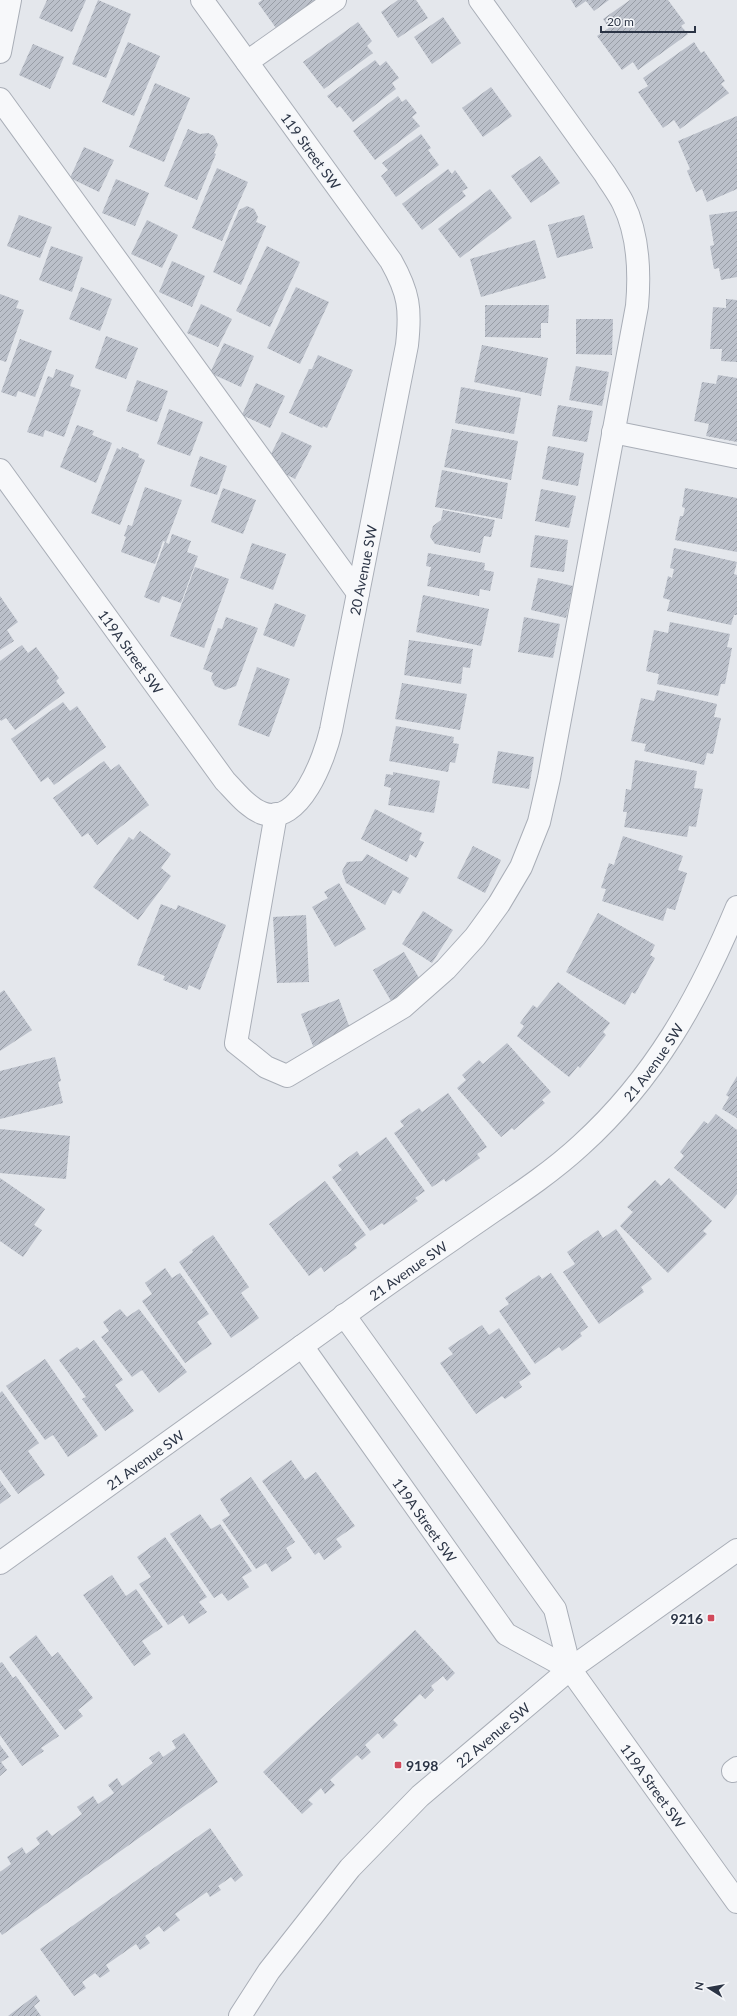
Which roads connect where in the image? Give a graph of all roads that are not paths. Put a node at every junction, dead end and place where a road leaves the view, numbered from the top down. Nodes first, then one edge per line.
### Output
1 (10, 0) edge
2 (202, 0) edge
3 (335, 0) edge
4 (480, 0) edge
5 (0, 52) edge
6 (247, 62) junction
7 (0, 99) edge
8 (409, 306) joint
9 (613, 432) junction
10 (737, 457) edge
11 (0, 470) edge
12 (358, 593) junction
13 (276, 814) junction
14 (737, 907) edge
15 (344, 1315) junction
16 (302, 1346) junction
17 (737, 1550) edge
18 (0, 1563) edge
19 (570, 1669) junction
20 (737, 1902) edge
21 (240, 2016) edge

1 - 5 street
2 - 6 street, 119 Street SW
3 - 6 street
4 - 9 street
6 - 8 street, 119 Street SW
7 - 12 street
8 - 12 street, 20 Avenue SW
9 - 10 street
9 - 13 street
11 - 13 street, 119A Street SW
12 - 13 street, 20 Avenue SW
14 - 15 street, 21 Avenue SW
15 - 16 street, 21 Avenue SW
15 - 19 street, 119A Street SW
16 - 18 street, 21 Avenue SW
16 - 19 street, 119A Street SW
17 - 19 street, 22 Avenue SW
19 - 20 street, 119A Street SW
19 - 21 street, 22 Avenue SW

